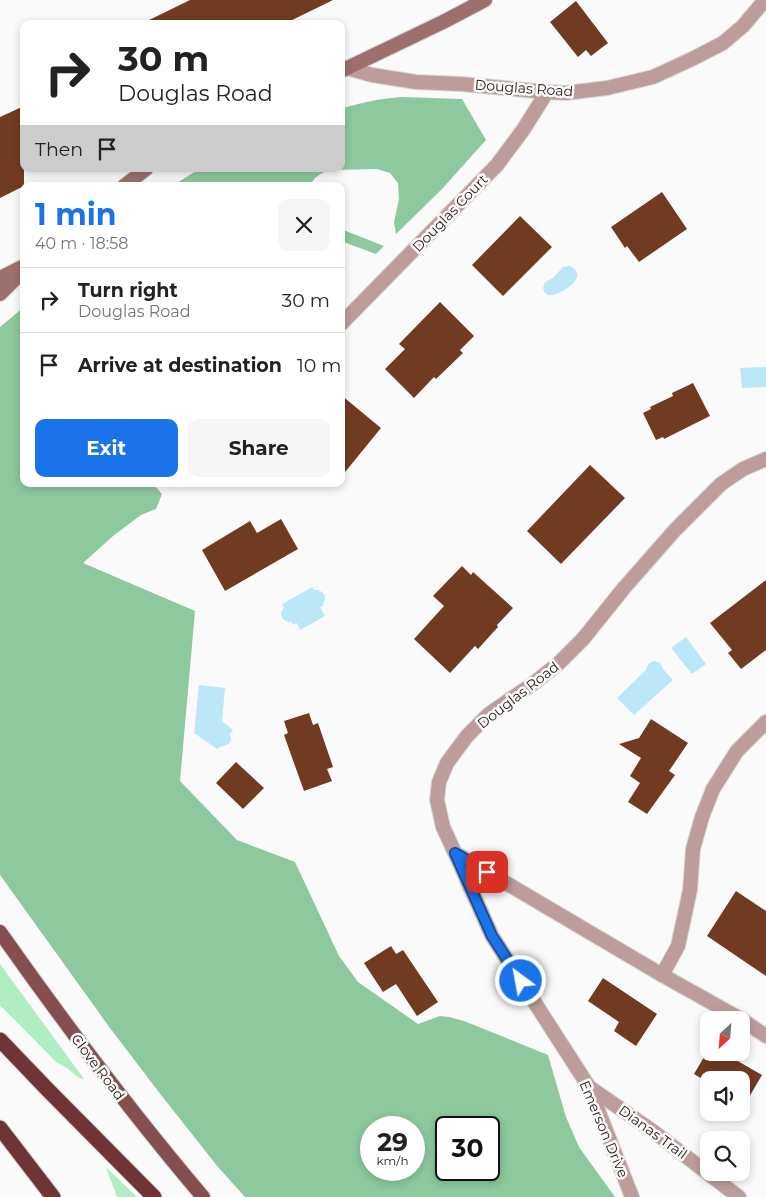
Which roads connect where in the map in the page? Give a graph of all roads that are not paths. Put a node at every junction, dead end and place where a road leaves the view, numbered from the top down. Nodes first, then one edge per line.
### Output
1 (485, 0) edge
2 (765, 0) edge
3 (345, 69) edge
4 (345, 69) edge
5 (546, 92) junction
6 (142, 172) edge
7 (129, 182) edge
8 (20, 268) edge
9 (20, 274) edge
10 (0, 278) edge
11 (0, 294) edge
12 (345, 320) edge
13 (766, 459) edge
14 (766, 722) edge
15 (455, 853) junction
16 (0, 932) edge
17 (662, 975) junction
18 (766, 1036) edge
19 (0, 1040) edge
20 (589, 1088) junction
21 (0, 1128) edge
22 (53, 1197) edge
23 (154, 1197) edge
24 (203, 1197) edge
25 (632, 1197) edge
26 (739, 1197) edge

1 - 3 main road
2 - 5 street, Douglas Road
4 - 5 street, Douglas Road
5 - 12 street, Douglas Court
6 - 7 main road
8 - 10 main road
9 - 11 main road
13 - 15 street, Douglas Road
14 - 17 street
15 - 17 street
15 - 20 street, Emerson Drive
16 - 24 main road, Clove Road
17 - 18 street
19 - 23 highway
20 - 25 street, Emerson Drive
20 - 26 street, Dianas Trail
21 - 22 highway

